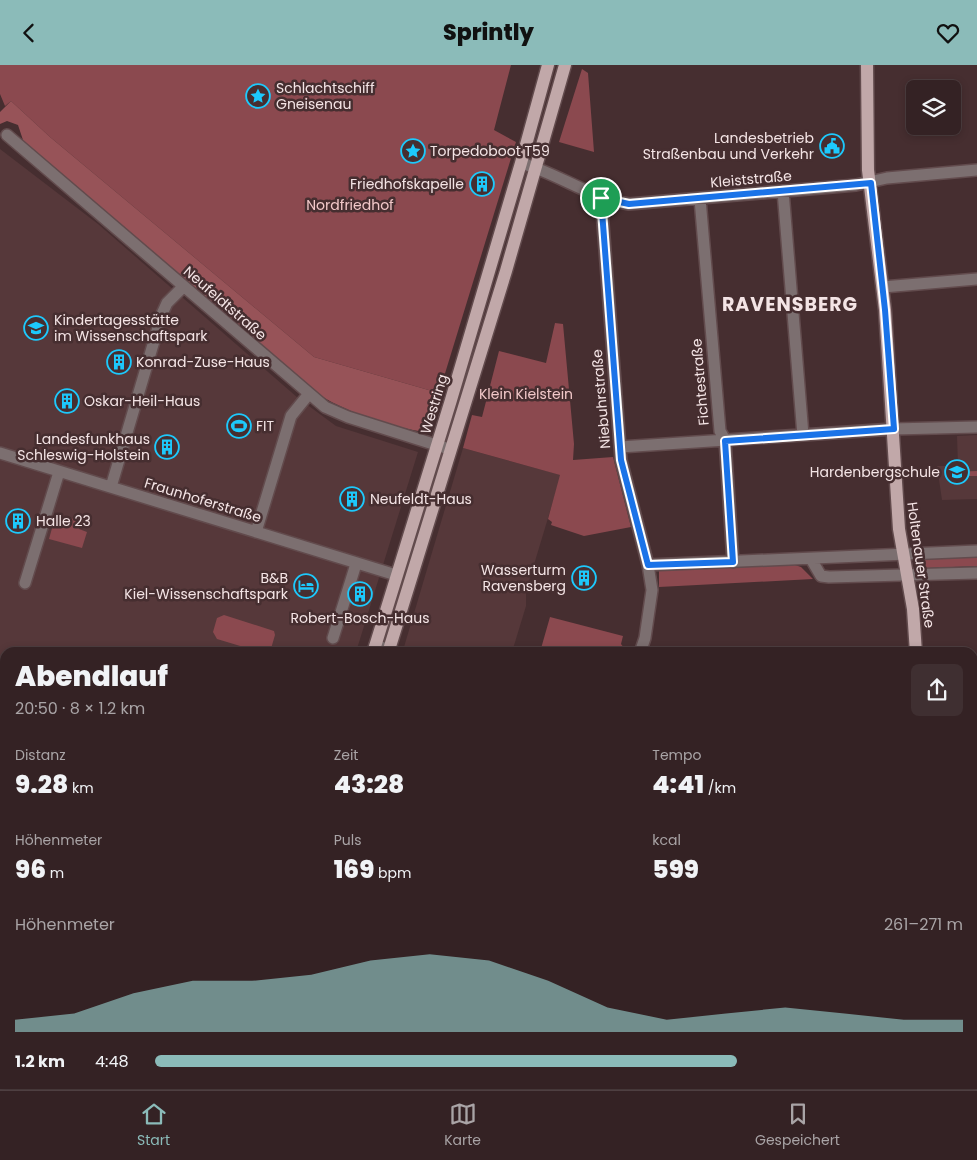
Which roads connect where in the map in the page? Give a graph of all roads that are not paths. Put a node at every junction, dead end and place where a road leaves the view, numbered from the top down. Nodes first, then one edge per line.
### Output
1 (548, 65) edge
2 (565, 65) edge
3 (866, 65) edge
4 (875, 65) edge
5 (7, 135) dead end
6 (522, 163) junction
7 (534, 167) junction
8 (977, 170) edge
9 (871, 183) junction
10 (783, 191) junction
11 (601, 198) junction
12 (700, 199) junction
13 (977, 279) edge
14 (183, 287) junction
15 (883, 287) junction
16 (308, 395) junction
17 (977, 427) edge
18 (894, 429) junction
19 (803, 435) junction
20 (725, 441) junction
21 (437, 444) junction
22 (620, 447) junction
23 (450, 449) junction
24 (0, 453) edge
25 (60, 472) junction
26 (111, 487) junction
27 (256, 532) junction
28 (977, 551) edge
29 (902, 555) junction
30 (811, 559) junction
31 (733, 562) junction
32 (356, 563) junction
33 (648, 565) junction
34 (977, 573) edge
35 (396, 575) junction
36 (907, 576) junction
37 (25, 583) dead end
38 (333, 638) dead end
39 (375, 647) edge
40 (393, 647) edge
41 (642, 647) edge
42 (915, 647) edge

1 - 6 main road, Westring
2 - 7 main road, Westring
3 - 9 main road, Holtenauer Straße
4 - 9 main road, Holtenauer Straße
5 - 14 street, Neufeldtstraße
6 - 7 street
6 - 21 main road, Westring
7 - 11 street, Kleiststraße
7 - 23 main road, Westring
8 - 9 street, Kleiststraße
9 - 10 street, Kleiststraße
9 - 15 main road, Holtenauer Straße
10 - 12 street, Kleiststraße
10 - 19 street
11 - 12 street, Kleiststraße
11 - 22 street, Niebuhrstraße
12 - 20 street, Fichtestraße
13 - 15 street
14 - 16 street, Neufeldtstraße
14 - 26 street
15 - 18 main road, Holtenauer Straße
16 - 21 street, Neufeldtstraße
16 - 27 street
17 - 18 street
18 - 19 street
18 - 29 main road, Holtenauer Straße
19 - 20 street
20 - 22 street
20 - 31 street, Fichtestraße
21 - 23 street, Neufeldtstraße
21 - 35 main road, Westring
22 - 33 street, Niebuhrstraße
23 - 40 main road, Westring
24 - 25 street, Fraunhoferstraße
25 - 26 street, Fraunhoferstraße
25 - 37 street
26 - 27 street, Fraunhoferstraße
27 - 32 street, Fraunhoferstraße
28 - 29 street
29 - 30 street
29 - 36 main road, Holtenauer Straße
30 - 31 street
30 - 36 street
31 - 33 street
32 - 35 street, Fraunhoferstraße
32 - 38 street
33 - 41 street, Niebuhrstraße
34 - 36 street
35 - 39 main road, Westring
36 - 42 main road, Holtenauer Straße

